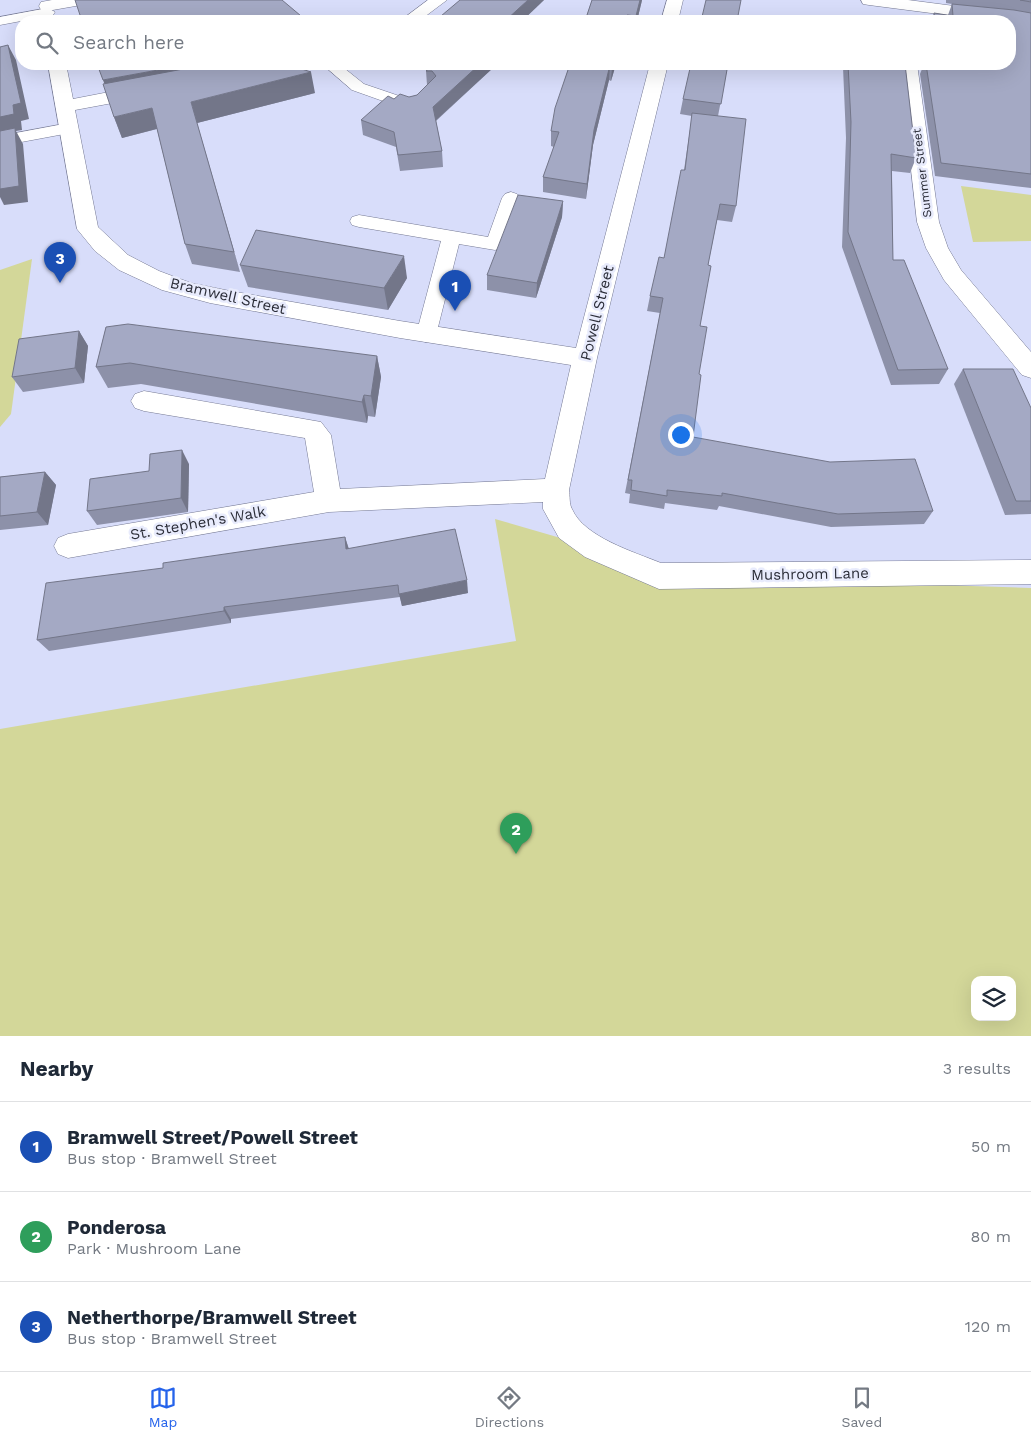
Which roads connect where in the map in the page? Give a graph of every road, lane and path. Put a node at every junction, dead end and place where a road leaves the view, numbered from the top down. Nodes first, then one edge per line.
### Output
1 (82, 0) edge
2 (439, 0) edge
3 (675, 0) edge
4 (869, 0) edge
5 (47, 10) edge
6 (905, 13) edge
7 (26, 15) edge
8 (417, 15) edge
9 (671, 15) edge
10 (936, 15) edge
11 (15, 17) edge
12 (1016, 20) edge
13 (0, 21) edge
14 (1031, 21) edge
15 (58, 70) edge
16 (337, 70) edge
17 (657, 70) edge
18 (909, 70) edge
19 (160, 88) edge
20 (427, 92) edge
21 (67, 117) junction
22 (0, 141) edge
23 (511, 198) dead end
24 (358, 221) dead end
25 (452, 237) junction
26 (426, 335) junction
27 (585, 358) junction
28 (1031, 369) edge
29 (144, 401) dead end
30 (556, 490) junction
31 (329, 501) junction
32 (68, 546) dead end
33 (595, 548) joint
34 (1031, 572) edge

1 - 5 street
2 - 8 street
3 - 9 street
4 - 6 street
5 - 7 lane
6 - 10 street
11 - 13 lane
12 - 14 street
15 - 21 street, Bramwell Street
16 - 20 lane
17 - 27 street, Powell Street
18 - 28 street, Summer Street
19 - 21 street
21 - 22 lane
21 - 26 street, Bramwell Street
23 - 25 lane
24 - 25 lane
25 - 26 lane
26 - 27 street, Bramwell Street
27 - 30 street, Powell Street
29 - 31 street
30 - 31 street, St. Stephen's Walk
30 - 33 street, Powell Street
31 - 32 street, St. Stephen's Walk
33 - 34 street, Mushroom Lane

